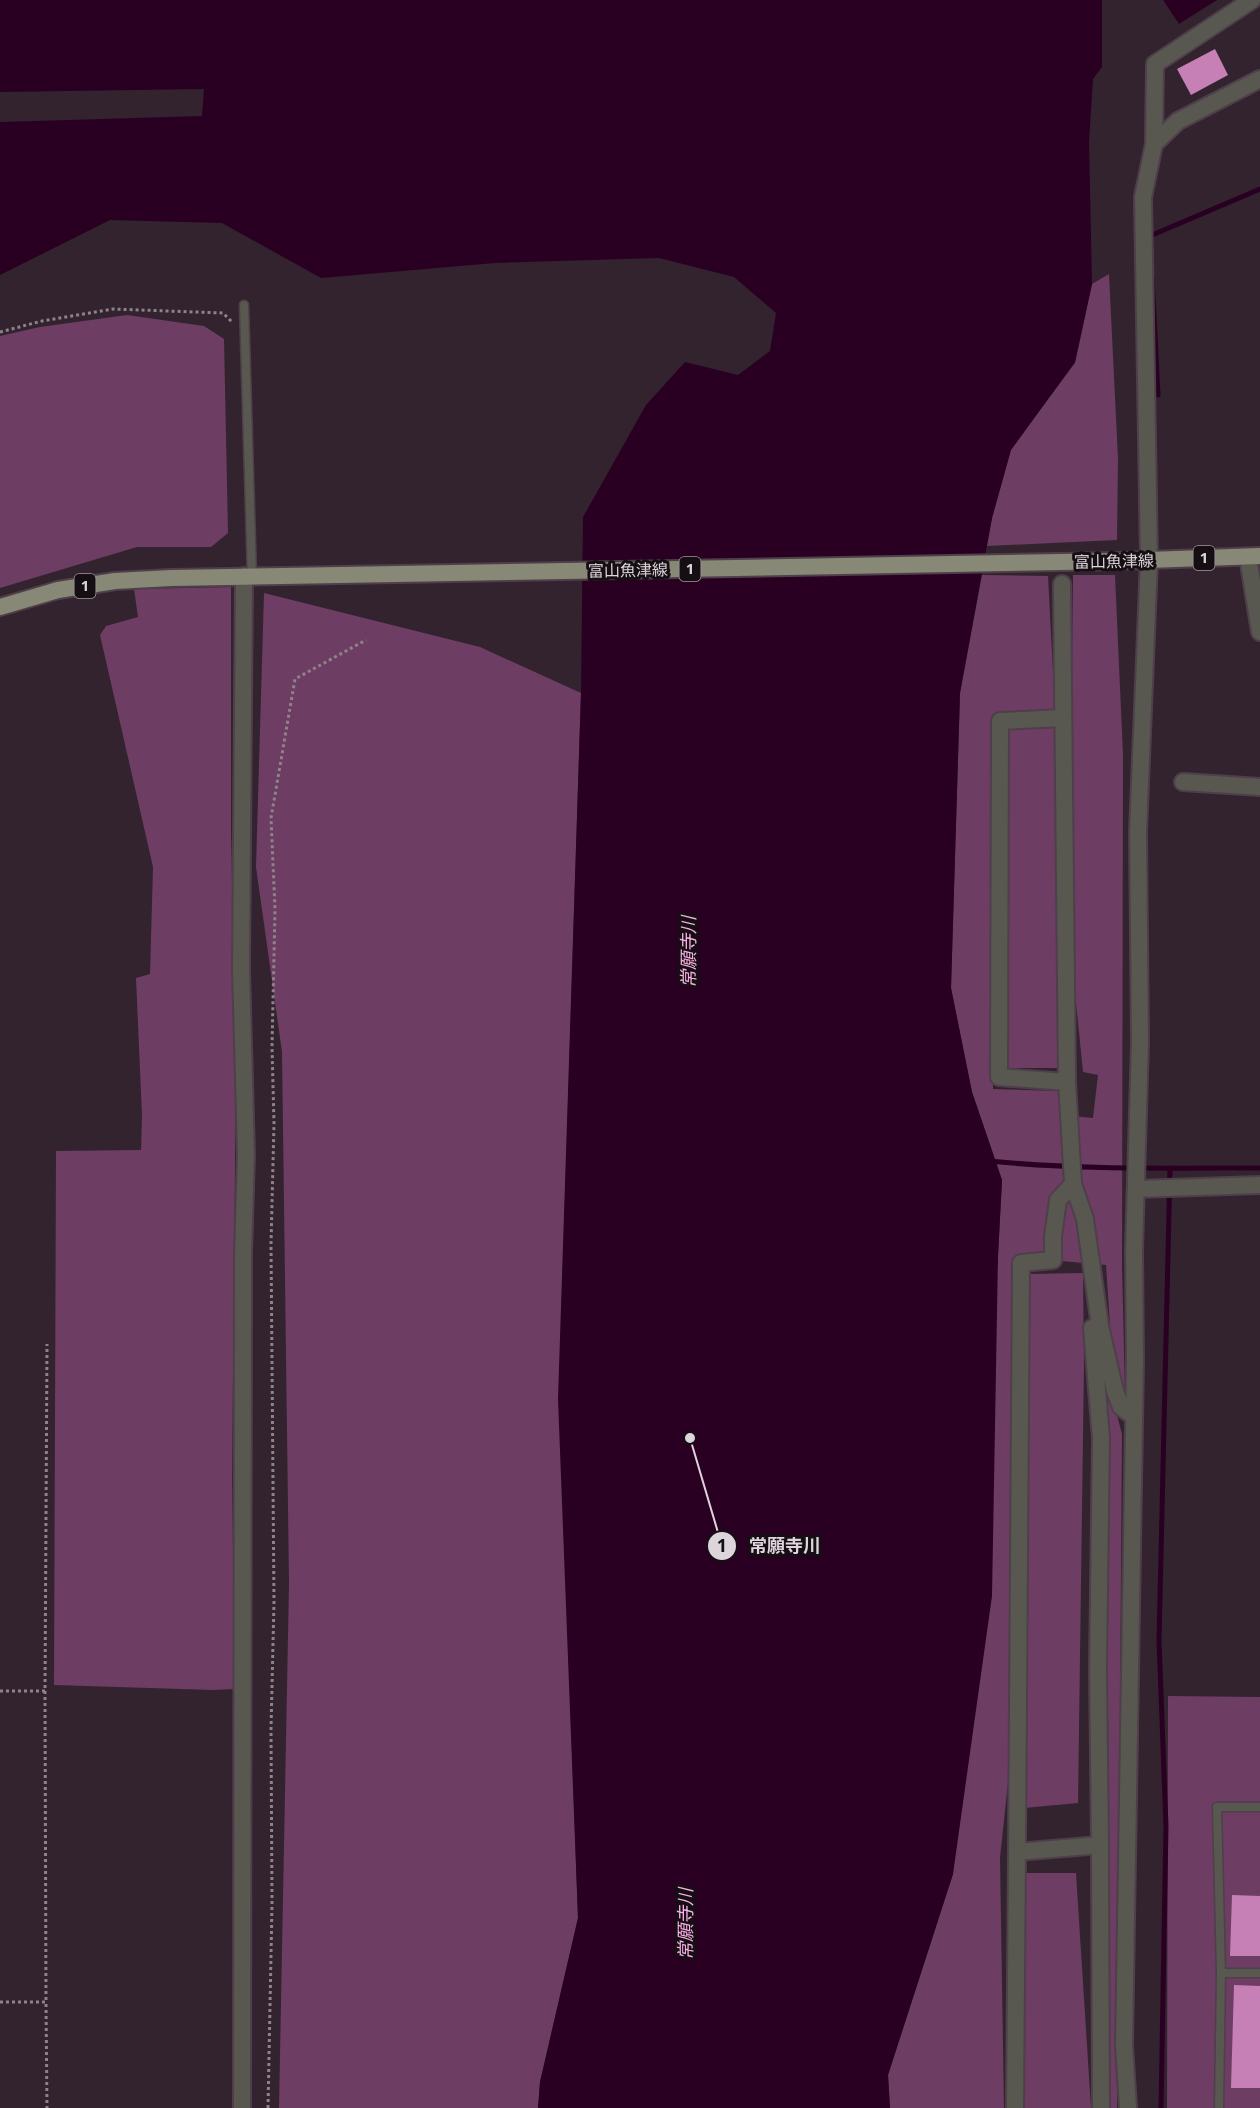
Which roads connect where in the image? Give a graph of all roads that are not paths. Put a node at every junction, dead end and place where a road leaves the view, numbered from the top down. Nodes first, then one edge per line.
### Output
1 (1252, 0) edge
2 (1260, 79) edge
3 (1154, 144) junction
4 (244, 305) dead end
5 (1254, 556) edge
6 (1149, 560) junction
7 (252, 576) junction
8 (1062, 584) dead end
9 (0, 607) edge
10 (1260, 632) edge
11 (1063, 718) junction
12 (1183, 782) dead end
13 (1260, 787) edge
14 (1067, 1082) junction
15 (1073, 1184) junction
16 (1260, 1185) edge
17 (1136, 1189) junction
18 (1100, 1326) junction
19 (1134, 1418) junction
20 (1260, 1807) edge
21 (1100, 1845) junction
22 (1017, 1852) junction
23 (1221, 1973) junction
24 (1260, 1973) edge
25 (242, 2108) edge
26 (1015, 2108) edge
27 (1101, 2108) edge
28 (1128, 2108) edge
29 (1219, 2108) edge

1 - 3 street
2 - 3 street
3 - 6 street
4 - 7 lane
5 - 6 main road, 富山魚津線 / 1
5 - 10 street
6 - 7 main road, 富山魚津線 / 1
6 - 17 street
7 - 9 main road, 富山魚津線 / 1
7 - 25 street
8 - 11 street
11 - 14 street
11 - 14 street
12 - 13 street
14 - 15 street
15 - 18 street
15 - 22 street
16 - 17 street
17 - 19 street
18 - 19 street
18 - 21 street
19 - 28 street
20 - 23 lane
21 - 22 street
21 - 27 street
22 - 26 street
23 - 24 lane
23 - 29 lane

